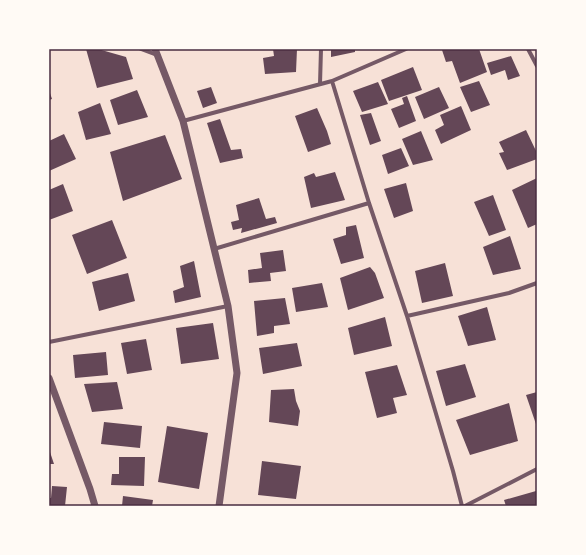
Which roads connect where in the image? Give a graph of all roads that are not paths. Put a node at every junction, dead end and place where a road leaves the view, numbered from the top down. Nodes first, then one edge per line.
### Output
1 (141, 49) edge
2 (321, 49) edge
3 (406, 49) edge
4 (528, 49) edge
5 (156, 52) edge
6 (537, 66) edge
7 (332, 81) junction
8 (320, 84) junction
9 (183, 120) junction
10 (369, 203) junction
11 (214, 249) junction
12 (537, 283) edge
13 (228, 306) junction
14 (407, 316) junction
15 (49, 342) edge
16 (49, 378) edge
17 (537, 468) edge
18 (95, 506) edge
19 (219, 506) edge
20 (463, 506) edge

1 - 5 street
2 - 8 street
3 - 7 street
4 - 6 street
5 - 9 street
7 - 8 street
7 - 10 street
8 - 9 street
9 - 11 street
10 - 11 street
10 - 14 street
11 - 13 street
12 - 14 street
13 - 15 street
13 - 19 street
14 - 20 street
16 - 18 street
17 - 20 street

